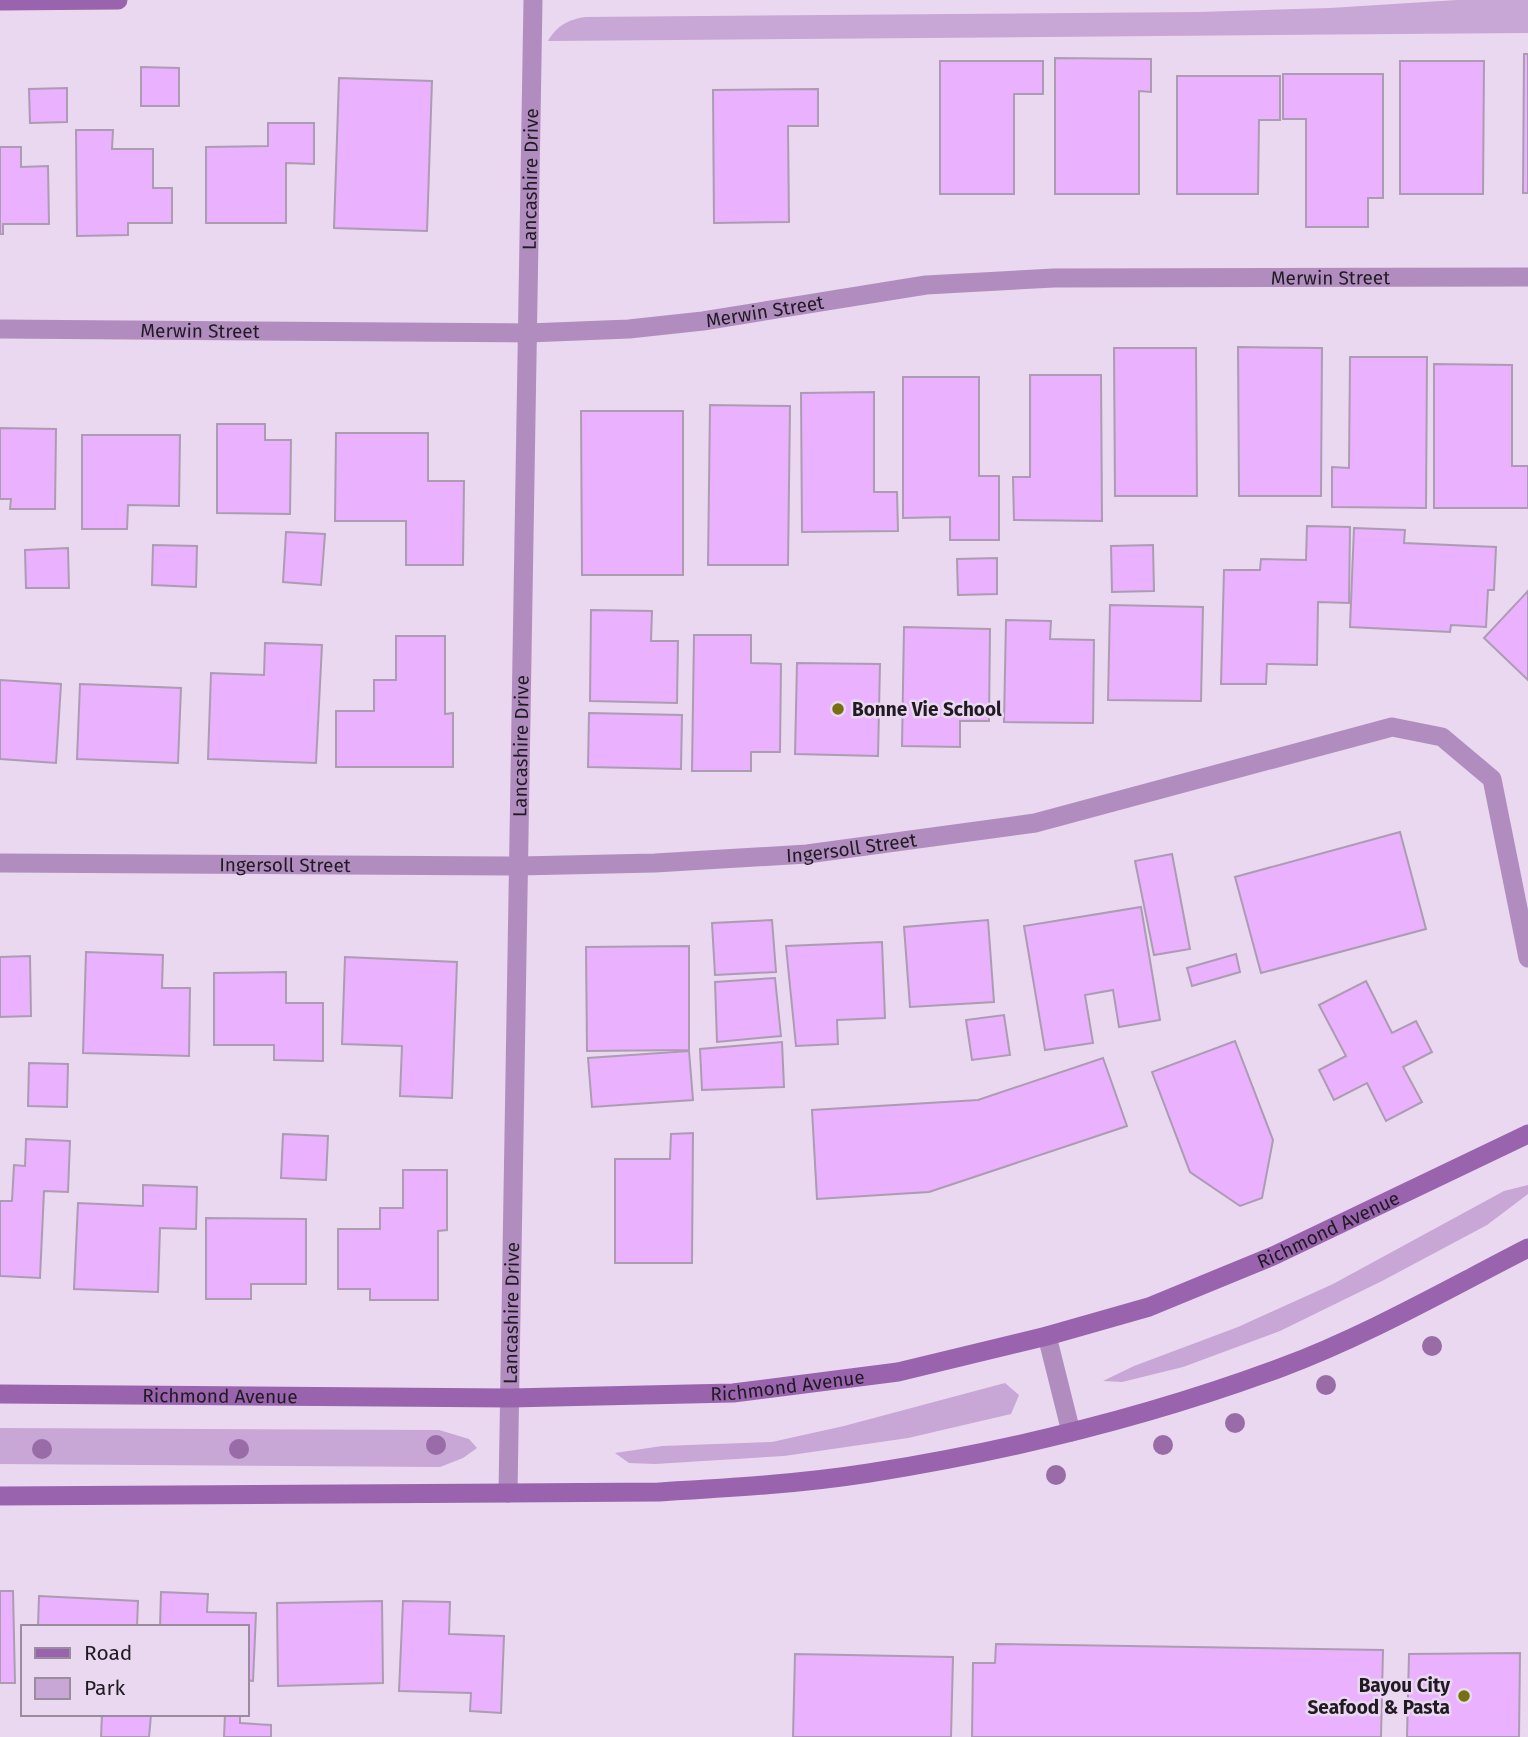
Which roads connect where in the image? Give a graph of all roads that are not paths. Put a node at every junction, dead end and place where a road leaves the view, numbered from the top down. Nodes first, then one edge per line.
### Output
1 (118, 0) edge
2 (533, 0) edge
3 (0, 1) edge
4 (1528, 277) edge
5 (0, 329) edge
6 (527, 333) junction
7 (0, 863) edge
8 (519, 866) junction
9 (1525, 928) edge
10 (1528, 958) edge
11 (1528, 1134) edge
12 (1528, 1248) edge
13 (1047, 1336) junction
14 (0, 1394) edge
15 (510, 1398) junction
16 (1071, 1432) junction
17 (508, 1493) junction
18 (0, 1496) edge

1 - 3 main road
2 - 6 street, Lancashire Drive
4 - 6 street, Merwin Street
5 - 6 street, Merwin Street
6 - 8 street, Lancashire Drive
7 - 8 street, Ingersoll Street
8 - 9 street, Ingersoll Street
8 - 15 street, Lancashire Drive
9 - 10 street, Ingersoll Street
11 - 13 main road, Richmond Avenue
12 - 16 main road
13 - 15 main road, Richmond Avenue
13 - 16 street
14 - 15 main road, Richmond Avenue
15 - 17 street, Lancashire Drive
16 - 17 main road
17 - 18 main road

